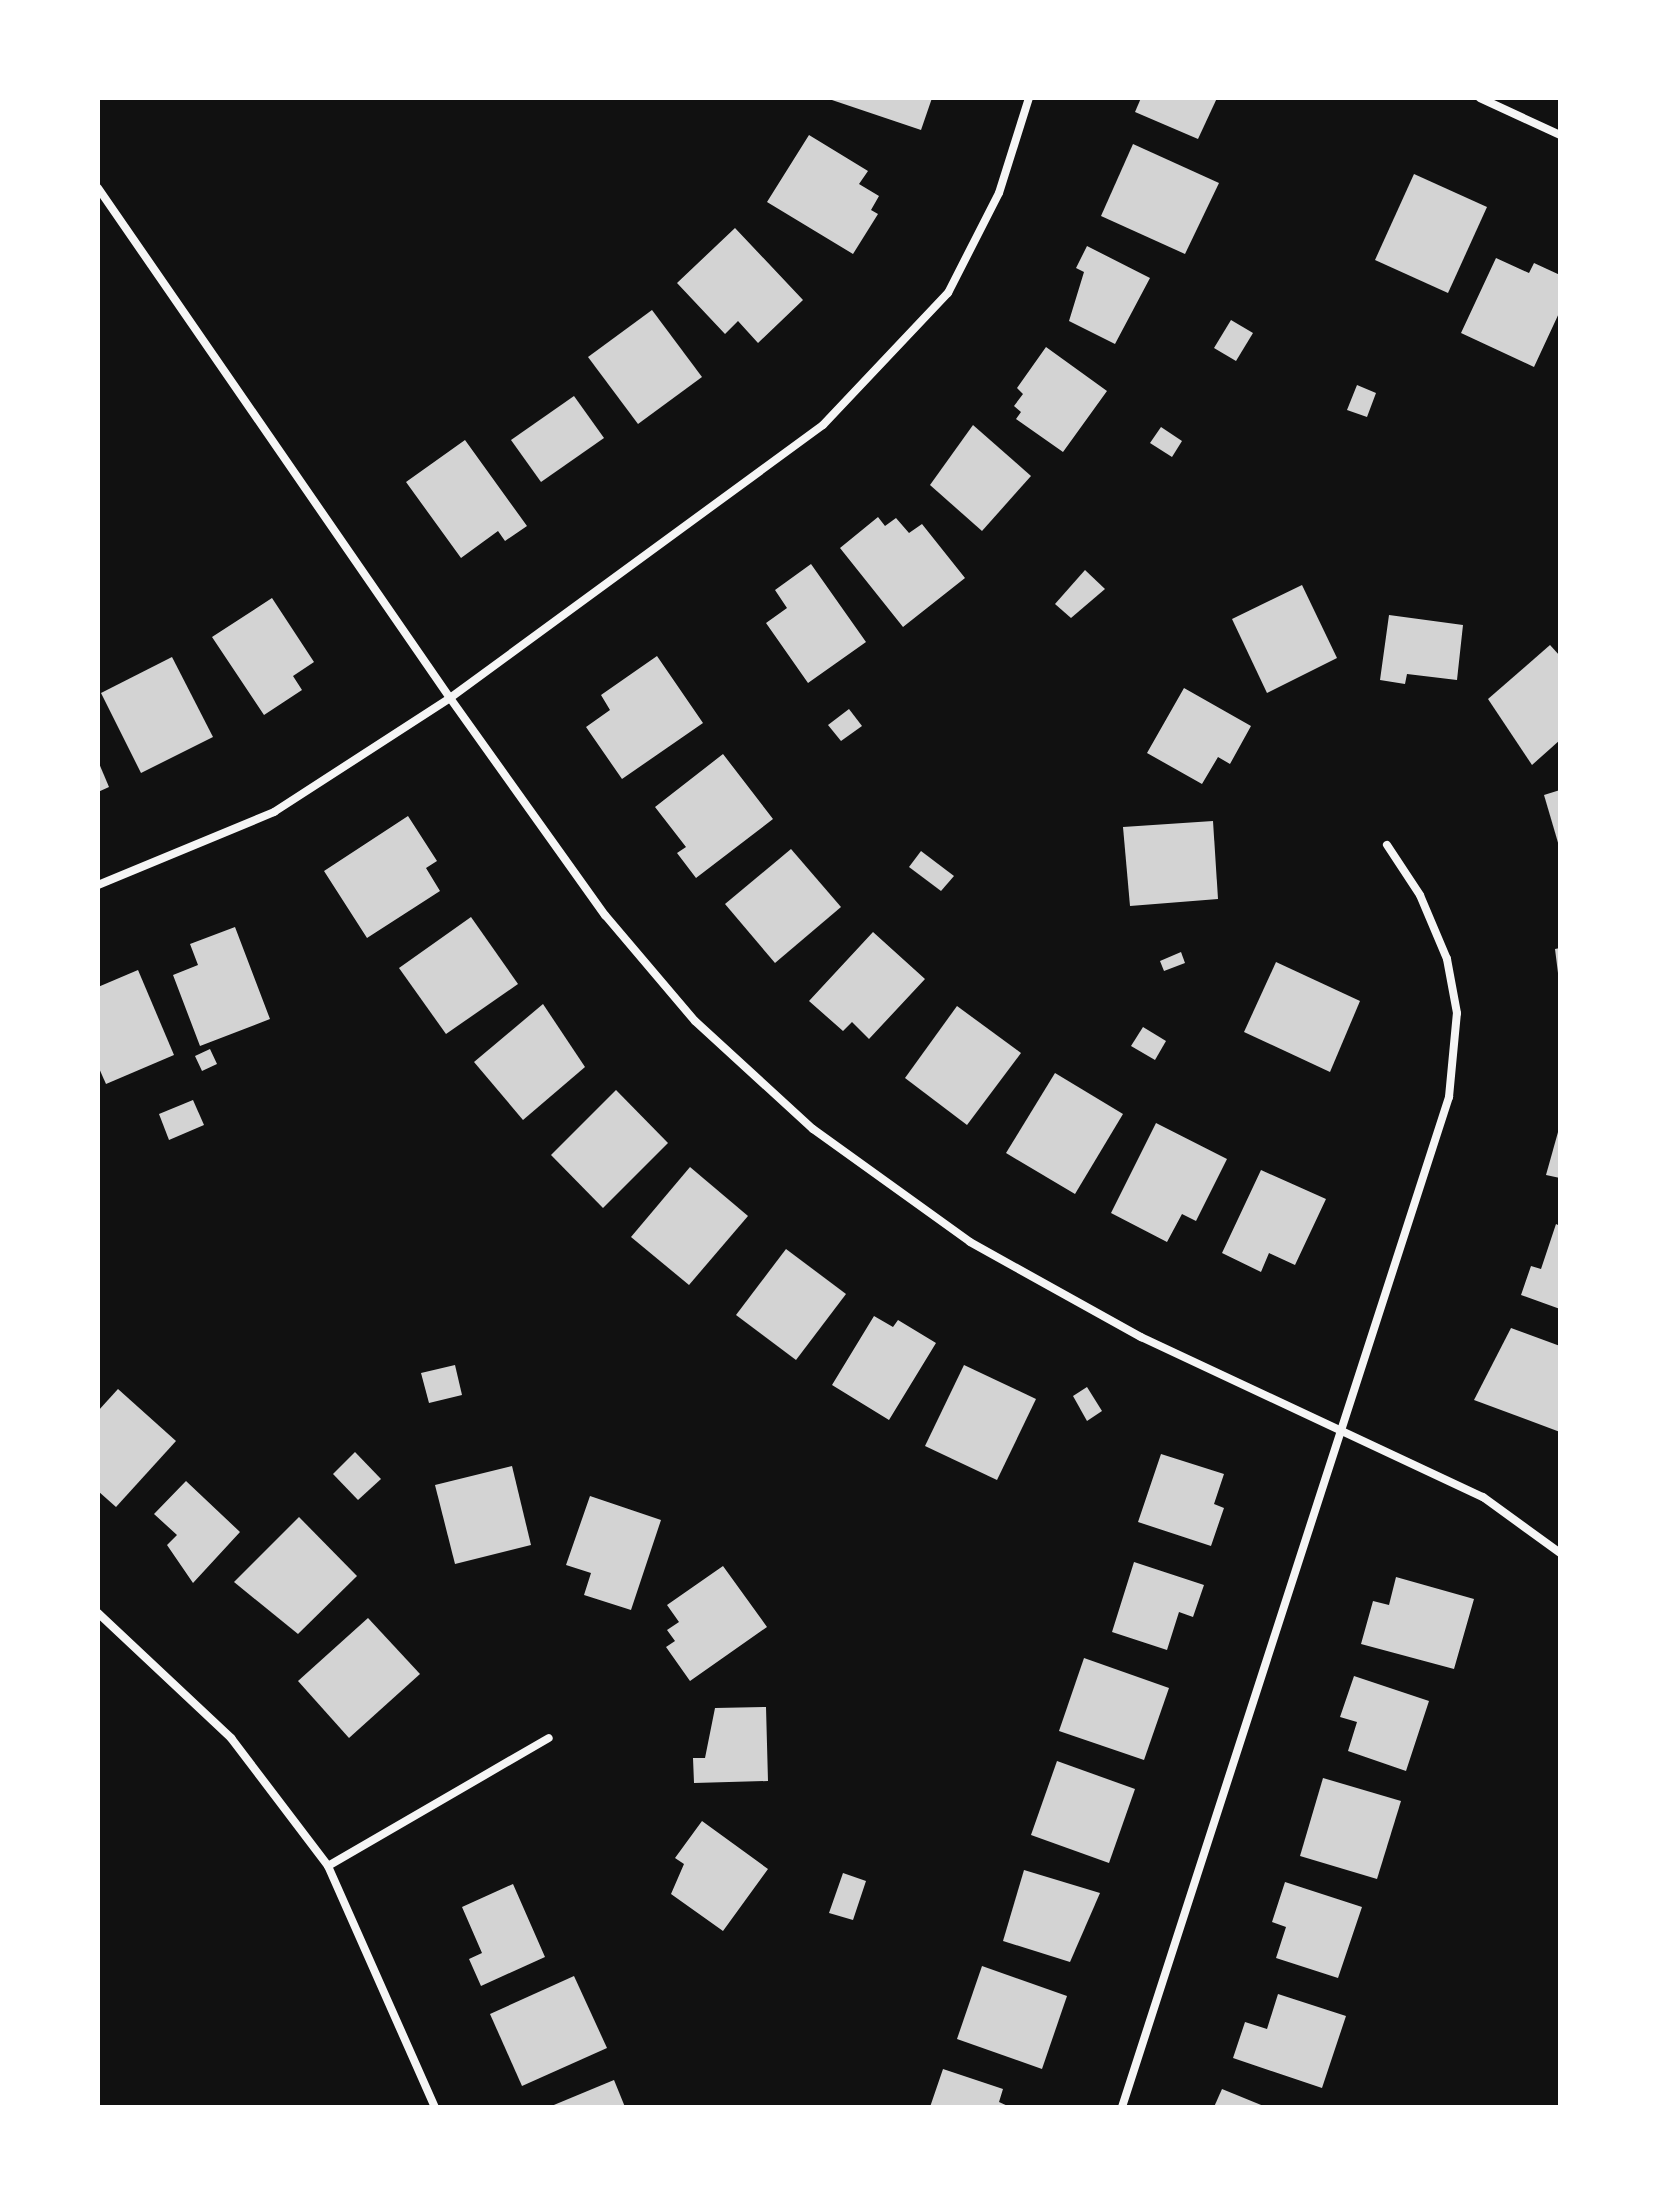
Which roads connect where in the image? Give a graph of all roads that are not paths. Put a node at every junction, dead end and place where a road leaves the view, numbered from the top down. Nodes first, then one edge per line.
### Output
1 (1029, 98) edge
2 (1480, 98) edge
3 (1560, 135) edge
4 (98, 188) edge
5 (450, 698) junction
6 (1387, 845) dead end
7 (98, 885) edge
8 (1341, 1431) junction
9 (1560, 1553) edge
10 (98, 1613) edge
11 (549, 1738) dead end
12 (328, 1866) junction
13 (435, 2107) edge
14 (1122, 2107) edge

1 - 5 street
2 - 3 street
4 - 5 street
5 - 7 street
5 - 8 street
6 - 8 street
8 - 9 street
8 - 14 street
10 - 12 street
11 - 12 street
12 - 13 street

